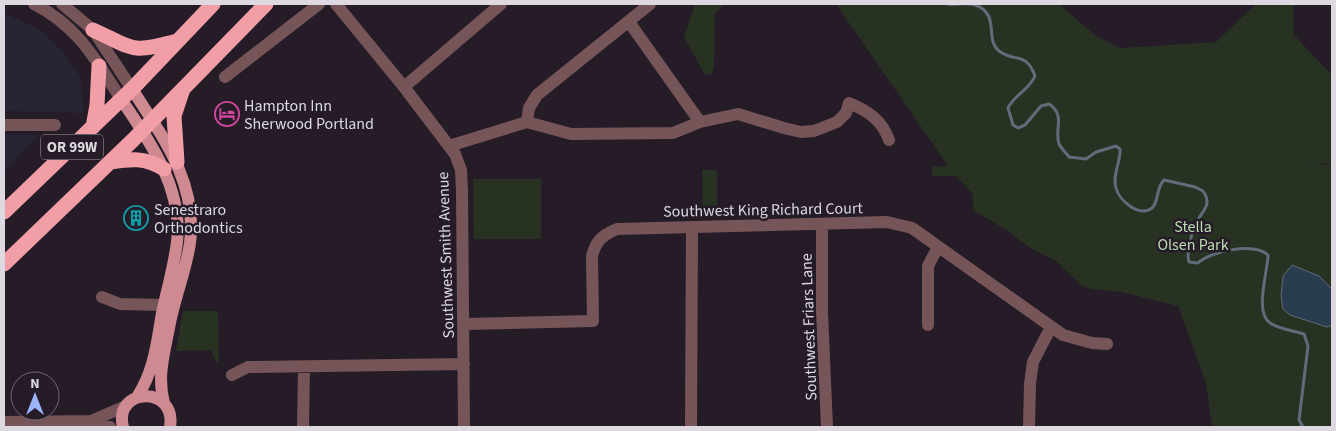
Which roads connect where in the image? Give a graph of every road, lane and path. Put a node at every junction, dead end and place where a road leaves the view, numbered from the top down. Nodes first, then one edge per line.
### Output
1 (34, 4) edge
2 (62, 4) edge
3 (213, 4) edge
4 (266, 4) edge
5 (319, 4) edge
6 (336, 4) edge
7 (501, 4) edge
8 (650, 4) edge
9 (629, 22) junction
10 (93, 30) junction
11 (178, 40) junction
12 (99, 66) junction
13 (225, 77) dead end
14 (404, 87) junction
15 (184, 88) junction
16 (127, 94) junction
17 (527, 122) junction
18 (700, 122) junction
19 (4, 125) edge
20 (55, 125) dead end
21 (147, 126) junction
22 (93, 127) junction
23 (889, 140) dead end
24 (449, 146) junction
25 (110, 162) junction
26 (170, 165) junction
27 (4, 212) edge
28 (822, 225) junction
29 (692, 227) junction
30 (938, 247) junction
31 (4, 264) edge
32 (102, 297) dead end
33 (164, 305) junction
34 (465, 324) junction
35 (928, 325) dead end
36 (1051, 327) junction
37 (1107, 344) dead end
38 (464, 364) junction
39 (304, 367) junction
40 (232, 376) dead end
41 (137, 397) junction
42 (164, 403) junction
43 (126, 406) junction
44 (91, 421) junction
45 (4, 422) edge
46 (172, 424) edge
47 (110, 427) edge
48 (122, 427) edge
49 (304, 427) edge
50 (464, 427) edge
51 (692, 427) edge
52 (827, 427) edge
53 (1029, 427) edge

1 - 12 street
2 - 10 street
3 - 11 highway, OR 99W
4 - 15 highway, OR 99W
5 - 13 street
6 - 14 street, Southwest Smith Avenue
7 - 14 street
8 - 9 street
9 - 17 street
9 - 18 street
10 - 11 highway
10 - 16 street
11 - 16 highway, OR 99W
12 - 16 street
12 - 22 highway
14 - 24 street, Southwest Smith Avenue
15 - 21 highway, OR 99W
15 - 26 highway
16 - 21 main road
16 - 22 highway, OR 99W
17 - 18 street
17 - 24 street
18 - 23 street
19 - 20 street
21 - 25 highway, OR 99W
21 - 26 main road
22 - 27 highway, OR 99W
24 - 34 street, Southwest Smith Avenue
25 - 26 highway
25 - 31 highway, OR 99W
26 - 33 main road
26 - 42 main road
28 - 29 street, Southwest King Richard Court
28 - 30 street, Southwest King Richard Court
28 - 52 street, Southwest Friars Lane
29 - 34 street, Southwest King Richard Court
29 - 51 street
30 - 35 street
30 - 36 street, Southwest King Richard Court
32 - 33 street
33 - 41 main road
34 - 38 street, Southwest Smith Avenue
36 - 37 street, Southwest King Richard Court
36 - 53 street
38 - 39 street
38 - 50 street, Southwest Smith Avenue
39 - 40 street
39 - 49 street
41 - 42 main road
41 - 43 main road
42 - 46 main road
43 - 44 street
43 - 48 main road
44 - 45 street
44 - 47 street

